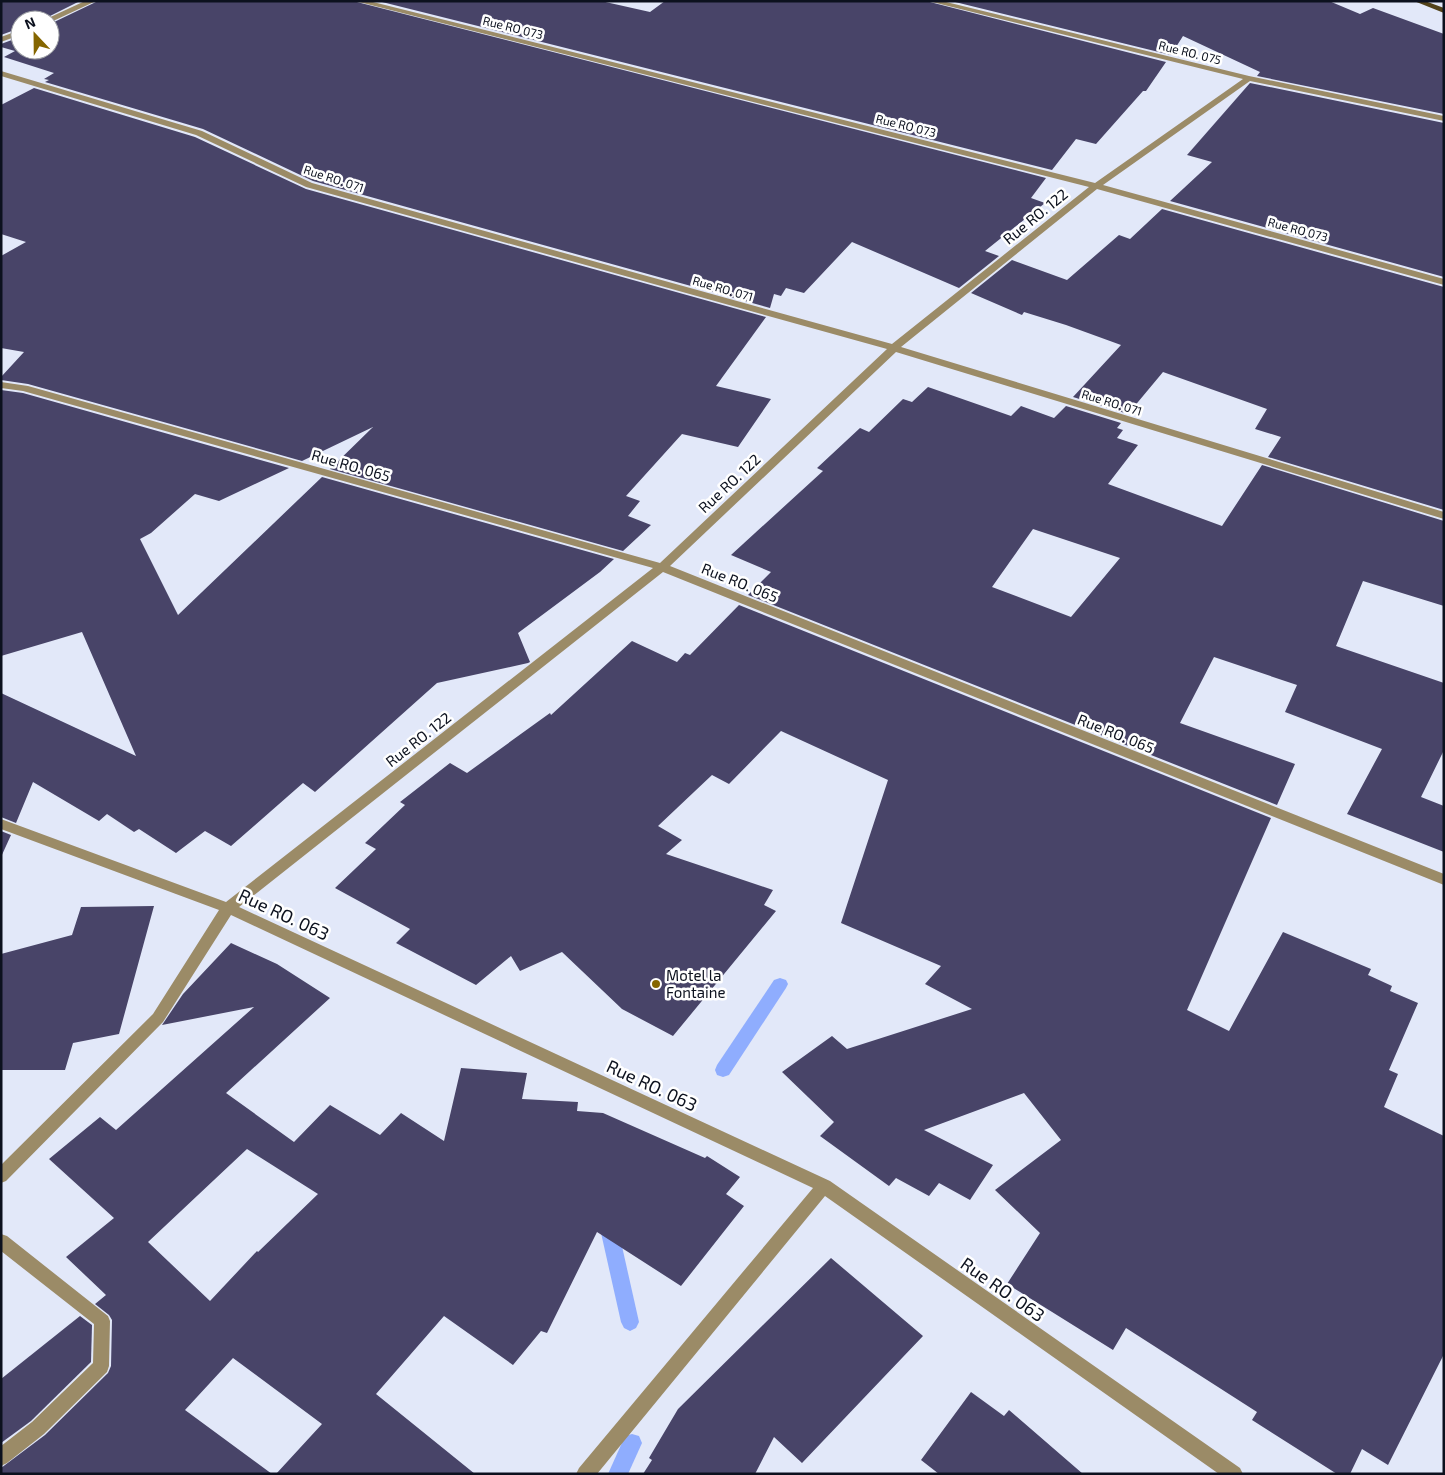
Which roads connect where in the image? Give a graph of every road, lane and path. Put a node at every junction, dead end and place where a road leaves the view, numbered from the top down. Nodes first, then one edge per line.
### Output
1 (73, 1) edge
2 (92, 1) edge
3 (360, 1) edge
4 (932, 1) edge
5 (1418, 1) edge
6 (84, 5) junction
7 (1444, 11) edge
8 (60, 15) edge
9 (1, 73) edge
10 (1250, 78) junction
11 (1444, 120) edge
12 (1096, 186) junction
13 (1444, 282) edge
14 (894, 348) junction
15 (1, 385) edge
16 (1444, 516) edge
17 (662, 567) junction
18 (1, 824) edge
19 (1444, 880) edge
20 (228, 908) junction
21 (1, 1176) edge
22 (824, 1186) junction
23 (1, 1241) edge
24 (1, 1457) edge
25 (585, 1474) edge
26 (1234, 1474) edge

1 - 6 street
2 - 6 street
3 - 12 street, Rue RO 073
4 - 10 street, Rue RO. 075
5 - 7 main road
6 - 8 street
9 - 14 street, Rue RO. 071
10 - 11 street, Rue RO. 075
10 - 12 street, Rue RO. 122
12 - 13 street, Rue RO 073
12 - 14 street, Rue RO. 122
14 - 16 street, Rue RO. 071
14 - 17 street, Rue RO. 122
15 - 17 street, Rue RO. 065
17 - 19 street, Rue RO. 065
17 - 20 street, Rue RO. 122
18 - 20 street, Rue RO. 063
20 - 21 street, Rue RO. 122
20 - 22 street, Rue RO. 063
22 - 25 street
22 - 26 street, Rue RO. 063
23 - 24 street

